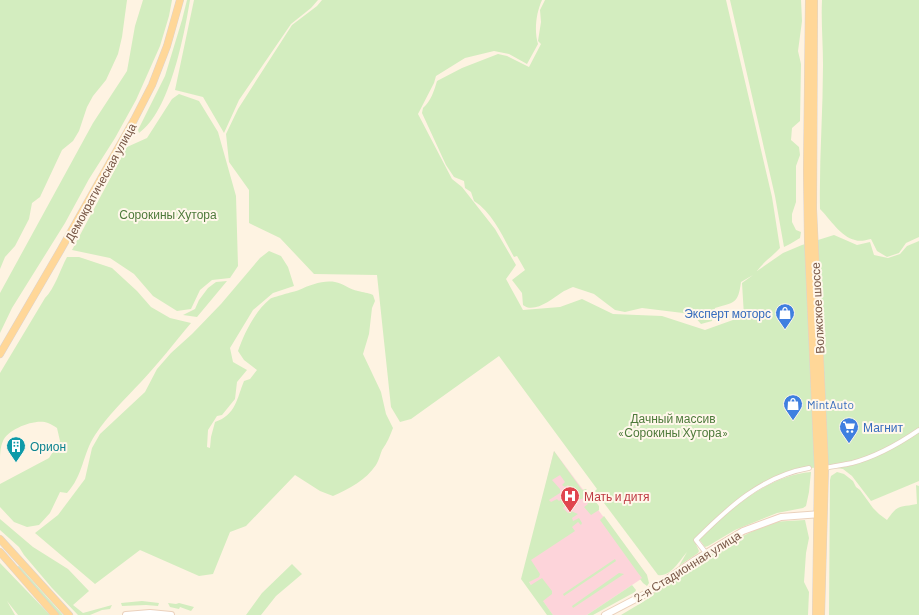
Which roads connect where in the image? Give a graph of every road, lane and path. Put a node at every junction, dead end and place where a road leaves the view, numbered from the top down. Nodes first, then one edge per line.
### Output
1 (180, 0) edge
2 (809, 0) edge
3 (814, 0) edge
4 (811, 9) junction
5 (0, 354) edge
6 (919, 430) edge
7 (809, 468) dead end
8 (825, 468) junction
9 (820, 514) junction
10 (0, 539) edge
11 (0, 552) edge
12 (706, 553) junction
13 (55, 615) edge
14 (69, 615) edge
15 (126, 615) edge
16 (171, 615) edge
17 (605, 615) edge
18 (816, 615) edge
19 (821, 615) edge

1 - 5 main road, Демократическая улица
2 - 4 main road, Волжское шоссе
3 - 4 main road, Волжское шоссе
4 - 8 main road, Волжское шоссе
4 - 9 main road, Волжское шоссе
6 - 8 street
7 - 12 street
8 - 9 main road, Волжское шоссе
9 - 12 main road, 2-я Стадионная улица
9 - 18 main road, Волжское шоссе
9 - 19 main road, Волжское шоссе
10 - 14 main road
11 - 13 main road
12 - 17 main road, 2-я Стадионная улица
15 - 16 main road

